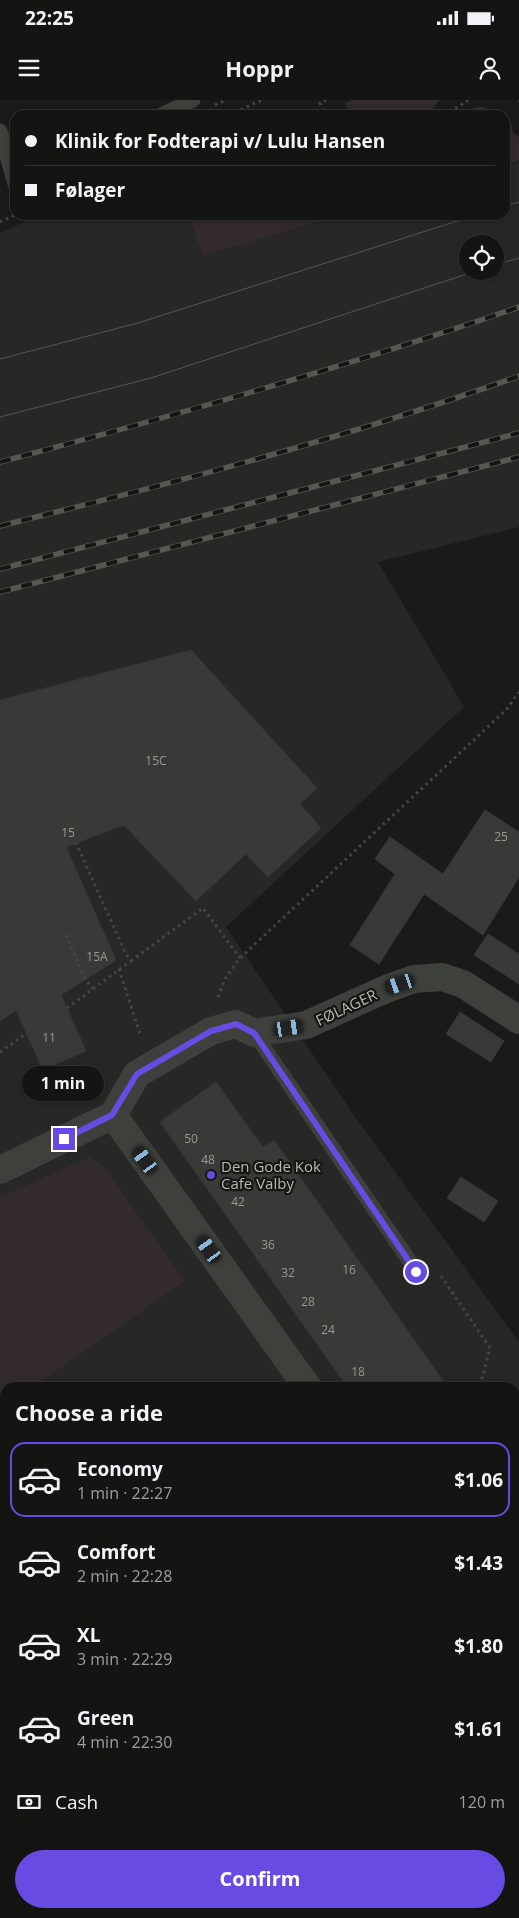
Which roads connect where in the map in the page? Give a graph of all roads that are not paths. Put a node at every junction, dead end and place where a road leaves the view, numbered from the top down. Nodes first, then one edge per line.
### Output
1 (193, 100) edge
2 (172, 110) edge
3 (0, 131) edge
4 (10, 166) edge
5 (519, 1020) edge
6 (254, 1033) junction
7 (112, 1115) junction
8 (0, 1170) edge
9 (416, 1272) road end
10 (304, 1382) edge

1 - 2 lane
3 - 4 lane
5 - 6 street, FØLAGER
6 - 7 street, FØLAGER
6 - 9 lane
7 - 8 street
7 - 10 street

